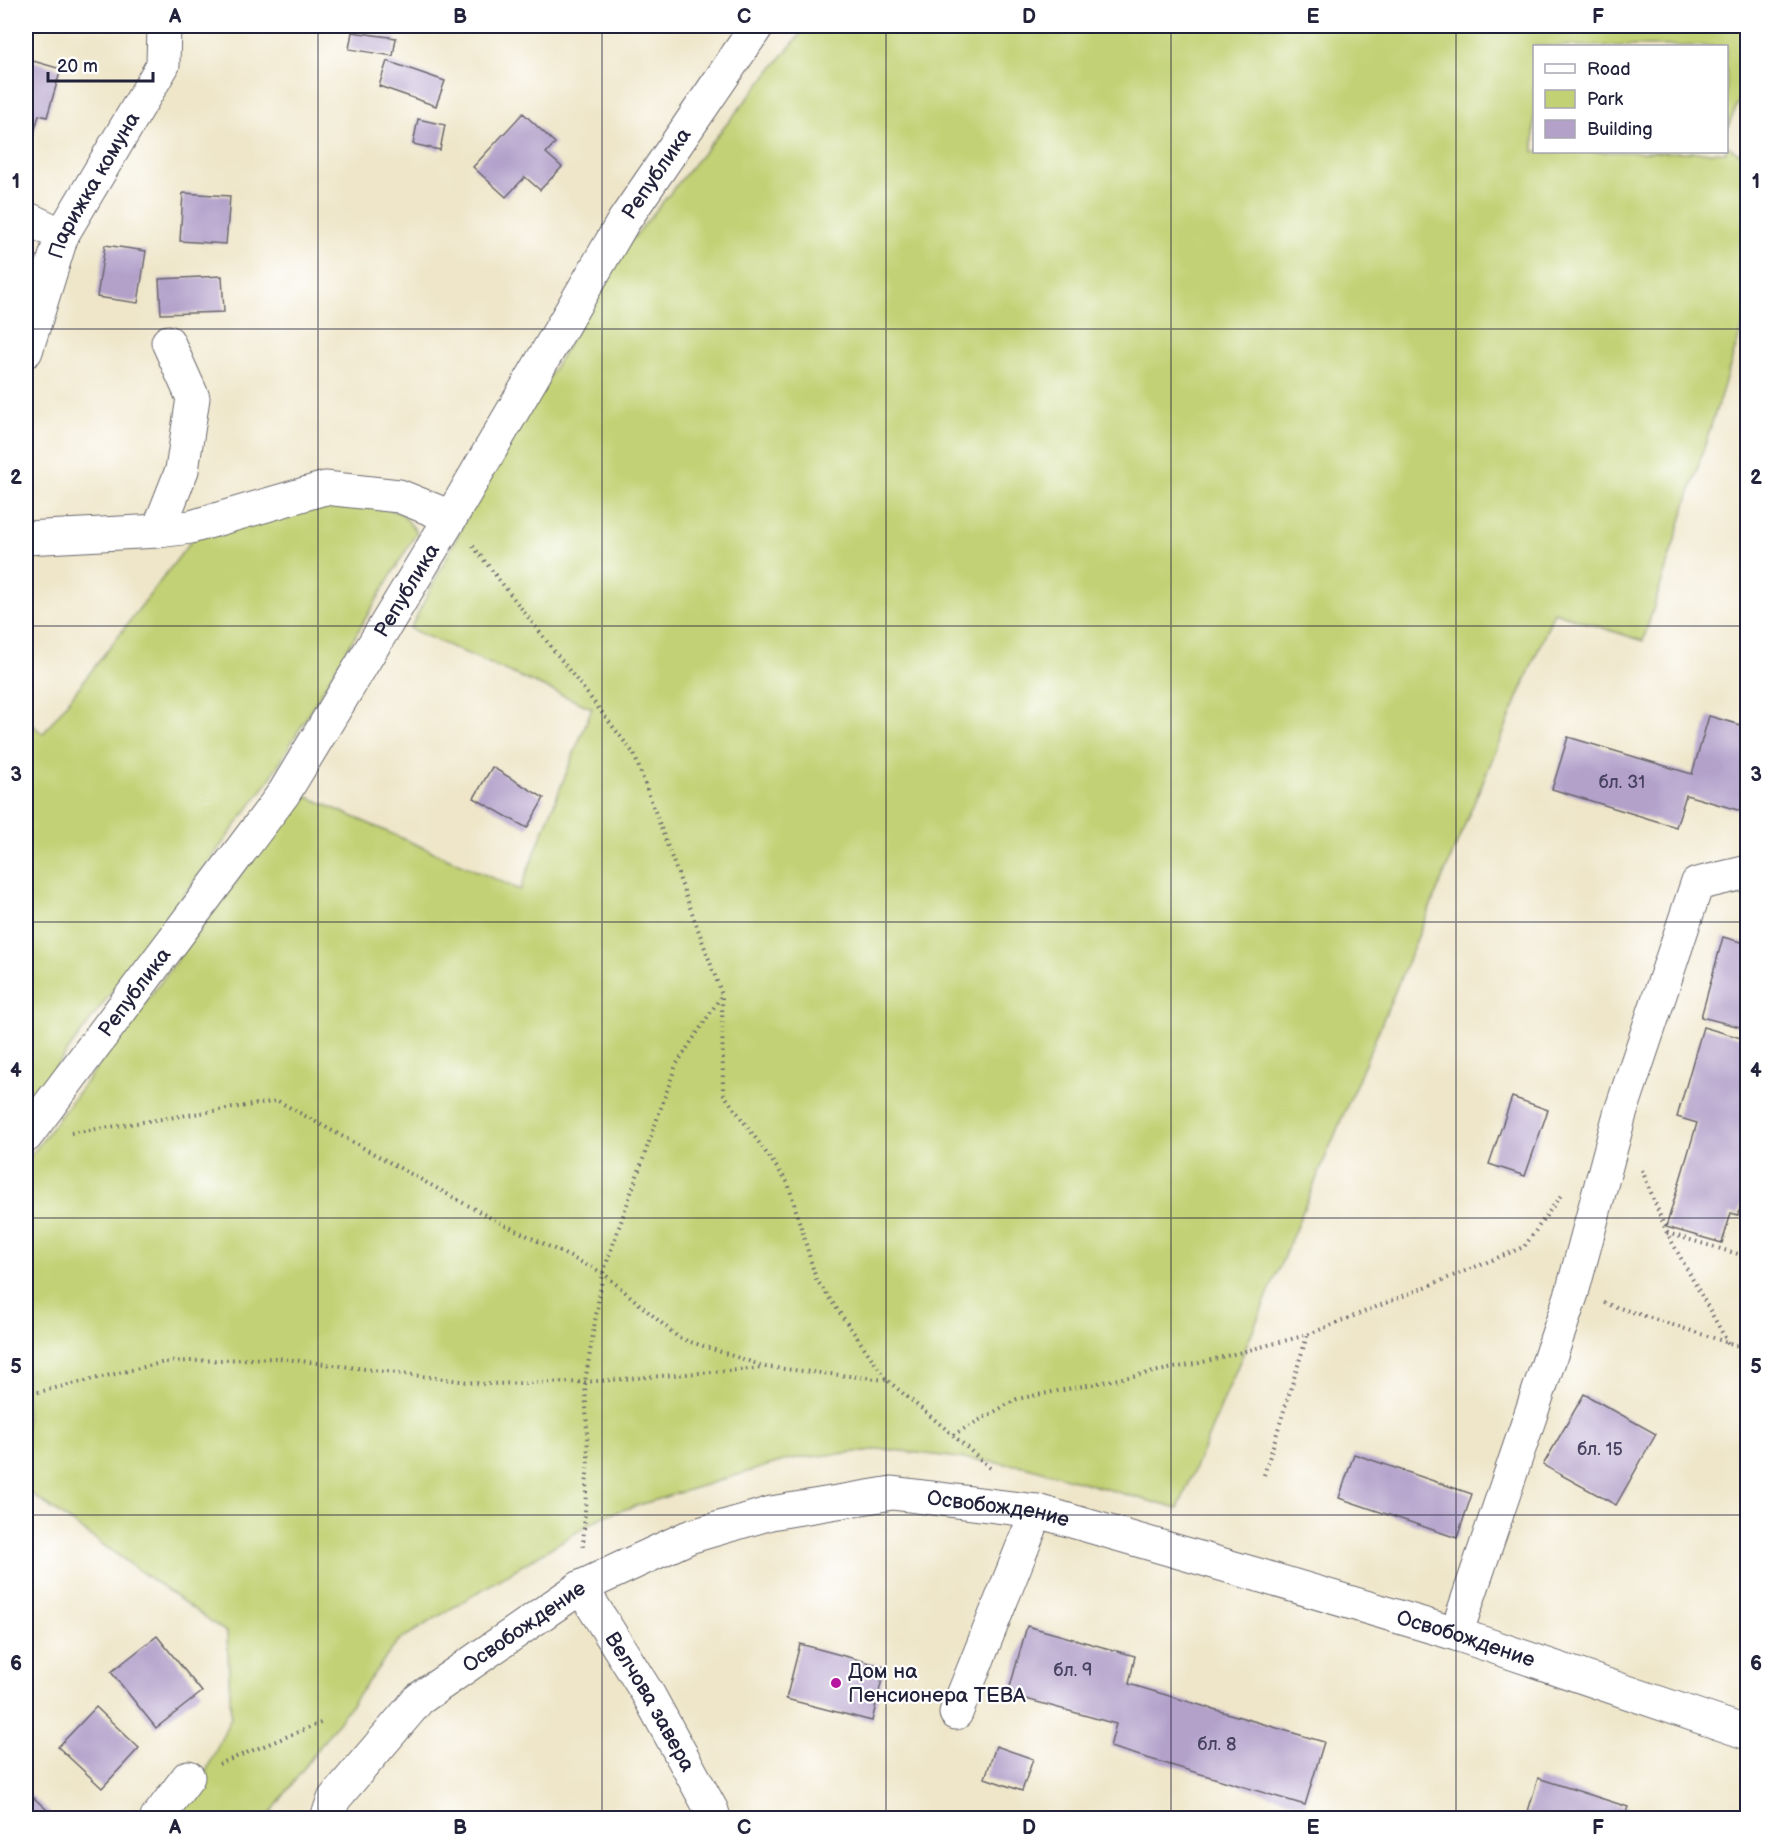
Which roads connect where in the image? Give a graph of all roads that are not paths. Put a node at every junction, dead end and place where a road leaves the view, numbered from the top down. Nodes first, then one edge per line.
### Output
1 (165, 26) edge
2 (757, 26) edge
3 (26, 218) edge
4 (62, 235) junction
5 (168, 342) dead end
6 (26, 351) edge
7 (451, 517) junction
8 (158, 531) junction
9 (26, 538) edge
10 (1748, 872) edge
11 (26, 1136) edge
12 (1037, 1511) junction
13 (581, 1587) junction
14 (1456, 1634) junction
15 (956, 1713) dead end
16 (1748, 1733) edge
17 (188, 1777) road end
18 (716, 1816) edge
19 (157, 1818) edge
20 (327, 1818) edge

1 - 4 street, Парижка комуна
2 - 7 street, Република
3 - 4 street
4 - 6 street, Парижка комуна
5 - 8 street
7 - 8 street
7 - 11 street, Република
8 - 9 street
10 - 14 street
12 - 13 street, Освобождение
12 - 14 street, Освобождение
12 - 15 street
13 - 18 street, Велчова завера
13 - 20 street, Освобождение
14 - 16 street, Освобождение
17 - 19 street

